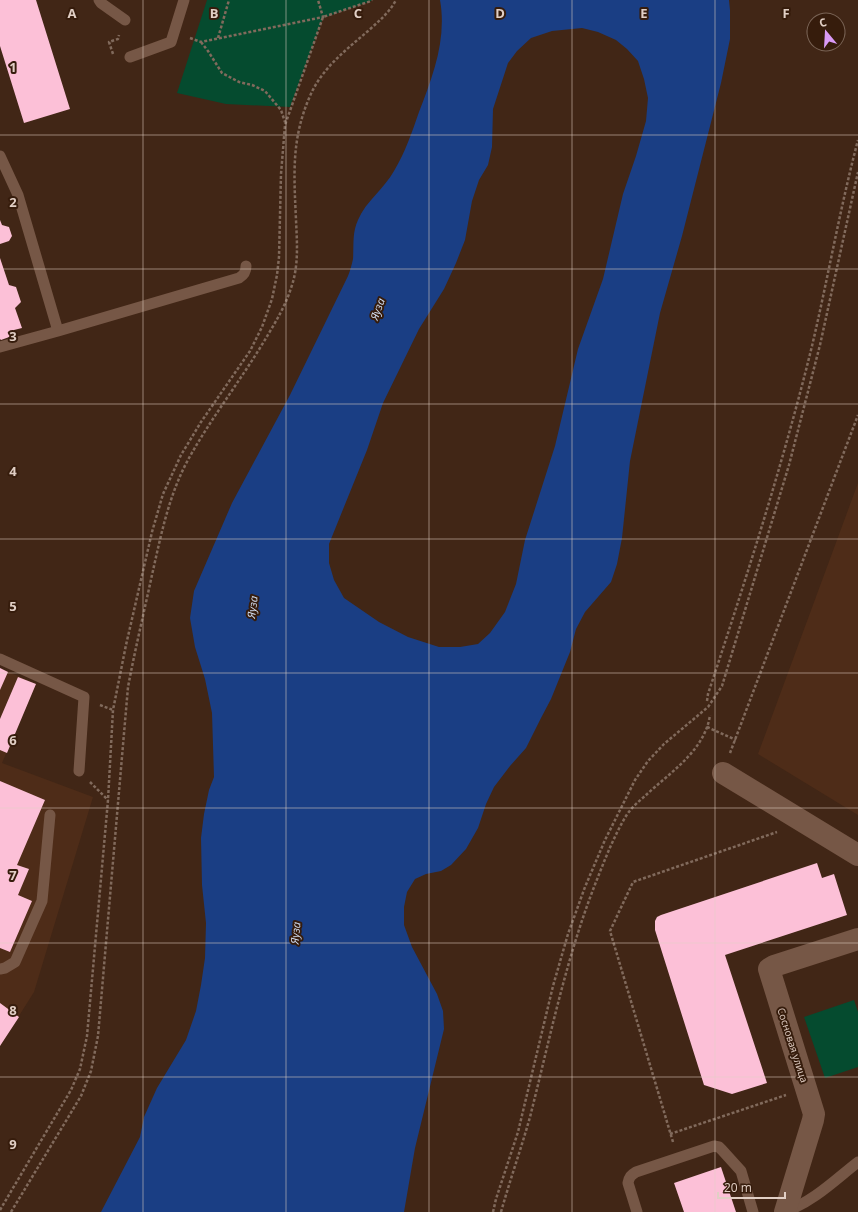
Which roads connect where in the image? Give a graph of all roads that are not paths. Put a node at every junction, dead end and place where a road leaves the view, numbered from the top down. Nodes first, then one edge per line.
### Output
1 (100, 0) edge
2 (184, 0) edge
3 (125, 20) dead end
4 (130, 57) dead end
5 (0, 156) edge
6 (246, 266) dead end
7 (58, 330) junction
8 (0, 347) edge
9 (0, 659) edge
10 (79, 771) road end
11 (723, 772) road end
12 (50, 815) dead end
13 (858, 855) edge
14 (858, 939) edge
15 (0, 970) edge
16 (858, 1162) edge
17 (786, 1211) edge
18 (637, 1212) edge
19 (753, 1212) edge

1 - 3 lane
2 - 4 lane
5 - 7 lane
6 - 7 lane
7 - 8 lane
9 - 10 lane
11 - 13 street
12 - 15 lane
14 - 17 street, Сосновая улица
16 - 17 lane
18 - 19 lane

